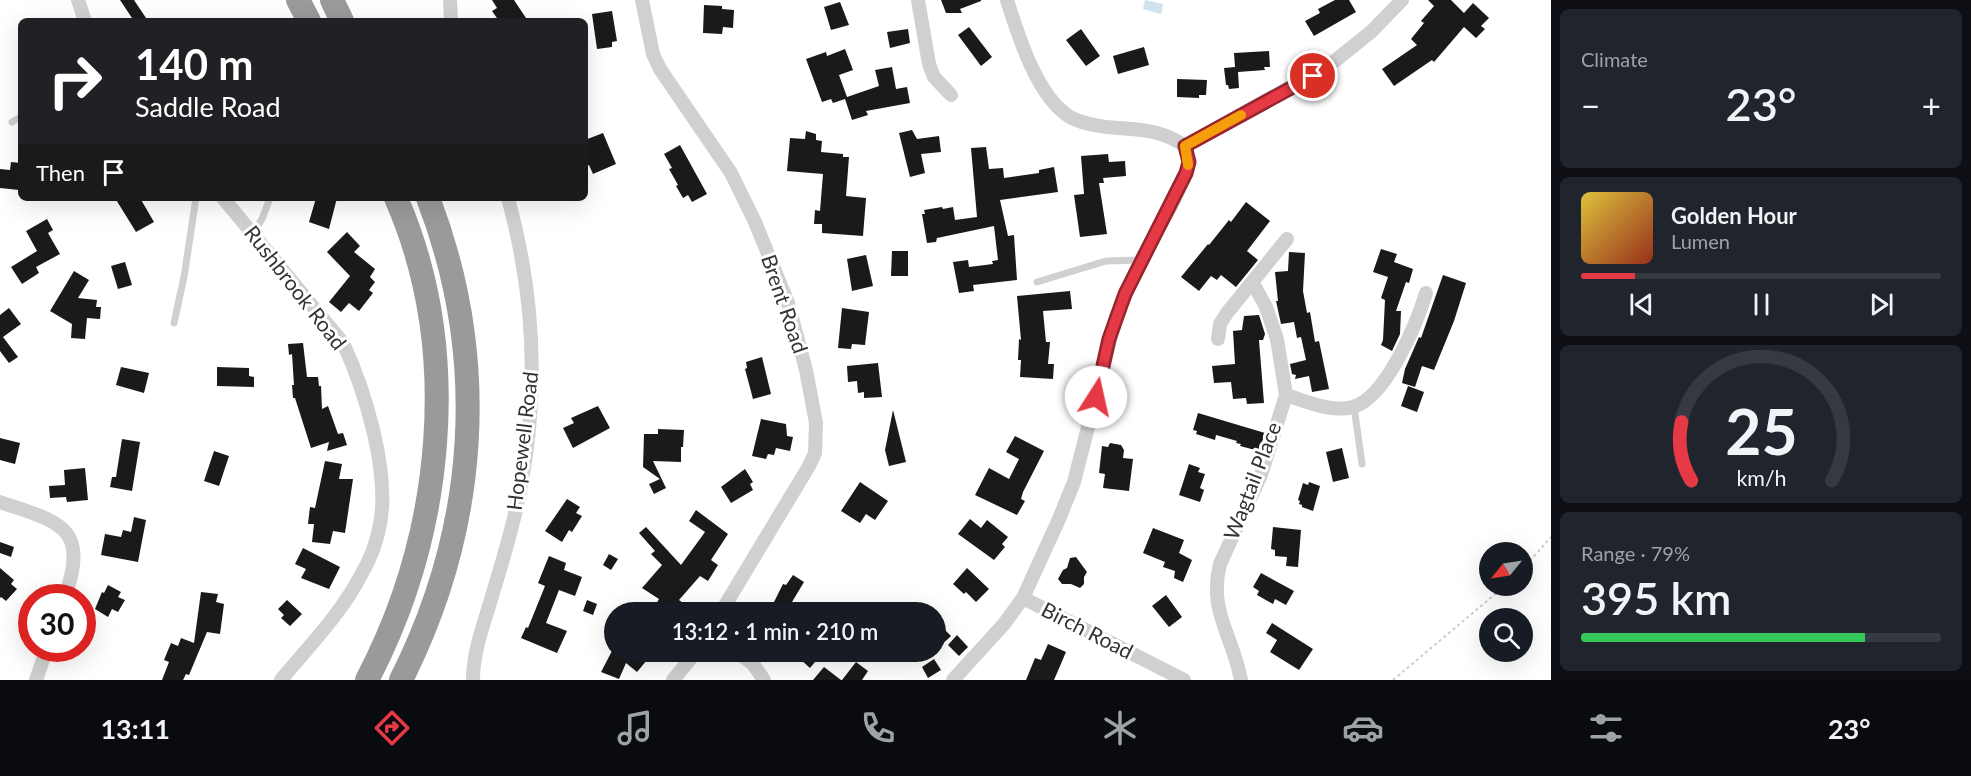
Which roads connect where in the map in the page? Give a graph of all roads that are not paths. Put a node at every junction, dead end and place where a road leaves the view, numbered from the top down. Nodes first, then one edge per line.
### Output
1 (78, 0) edge
2 (298, 0) edge
3 (332, 0) edge
4 (346, 0) edge
5 (450, 0) edge
6 (642, 0) edge
7 (918, 0) edge
8 (1007, 0) edge
9 (1402, 0) edge
10 (84, 18) edge
11 (307, 18) edge
12 (341, 18) edge
13 (350, 18) edge
14 (451, 18) edge
15 (951, 95) dead end
16 (18, 119) edge
17 (12, 122) dead end
18 (1185, 146) junction
19 (196, 201) edge
20 (225, 201) edge
21 (269, 201) edge
22 (397, 201) edge
23 (429, 201) edge
24 (509, 201) edge
25 (252, 233) junction
26 (1287, 239) dead end
27 (1141, 260) junction
28 (1037, 282) dead end
29 (1253, 283) junction
30 (1426, 293) dead end
31 (174, 323) dead end
32 (1218, 339) dead end
33 (1286, 395) junction
34 (1354, 407) junction
35 (1362, 464) dead end
36 (0, 502) edge
37 (68, 584) edge
38 (1023, 598) junction
39 (728, 602) edge
40 (40, 662) edge
41 (688, 662) edge
42 (750, 662) edge
43 (33, 678) edge
44 (281, 680) edge
45 (367, 680) edge
46 (401, 680) edge
47 (473, 680) edge
48 (673, 680) edge
49 (764, 680) edge
50 (953, 680) edge
51 (1184, 680) edge
52 (1241, 680) edge

1 - 10 street
2 - 11 highway
3 - 12 highway
4 - 13 highway
5 - 14 street
6 - 39 street, Brent Road
7 - 15 street
8 - 18 street
9 - 18 street
16 - 17 lane
18 - 27 street
19 - 31 lane
20 - 25 street, Rushbrook Road
21 - 25 lane
22 - 45 highway
23 - 46 highway
24 - 47 street, Hopewell Road
25 - 44 street, Rushbrook Road
26 - 29 street
27 - 28 lane
27 - 38 street
29 - 32 street
29 - 33 street, Wagtail Place
30 - 34 street
33 - 34 street
33 - 52 street, Wagtail Place
34 - 35 lane
36 - 37 street
38 - 50 street
38 - 51 street, Birch Road
40 - 43 street
41 - 48 street
42 - 49 street

